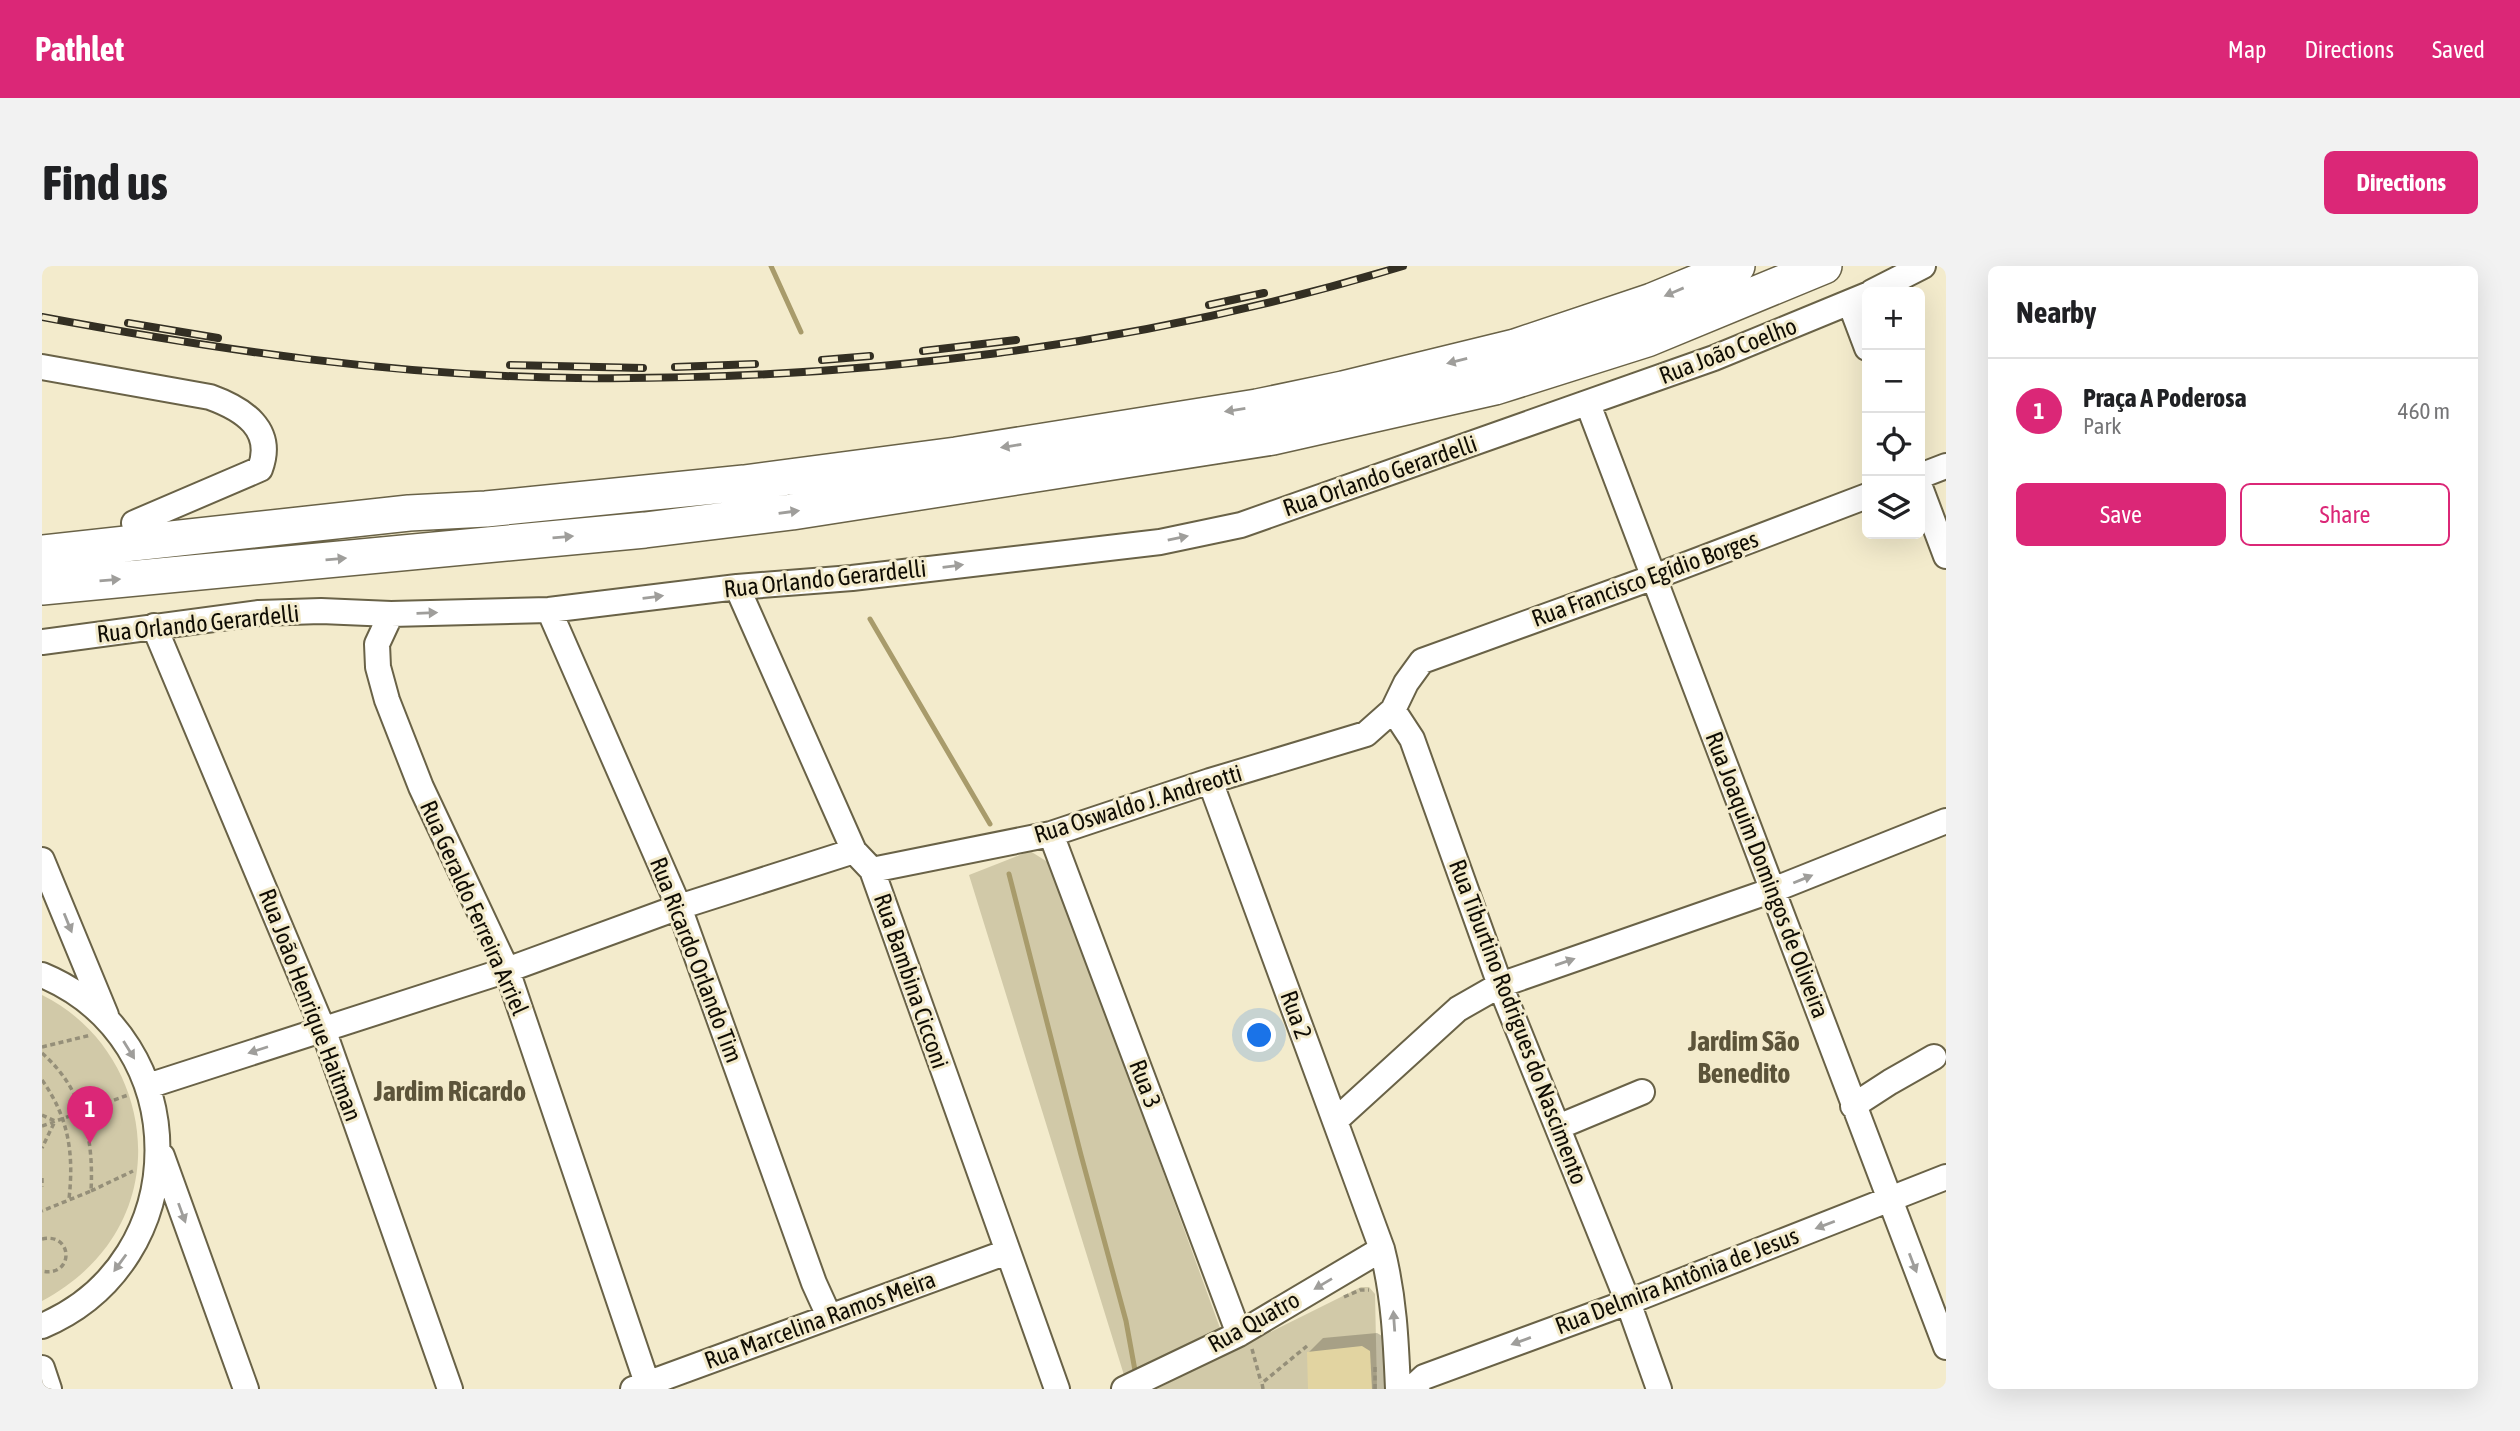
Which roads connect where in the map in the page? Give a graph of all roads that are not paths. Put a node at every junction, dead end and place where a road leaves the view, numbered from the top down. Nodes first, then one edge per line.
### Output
1 (1737, 266) edge
2 (1824, 266) edge
3 (1923, 266) edge
4 (1882, 287) edge
5 (1862, 297) edge
6 (42, 367) edge
7 (1588, 404) junction
8 (1946, 466) edge
9 (1925, 474) edge
10 (1862, 498) edge
11 (1925, 499) edge
12 (410, 513) junction
13 (134, 523) junction
14 (42, 531) edge
15 (42, 553) edge
16 (1946, 556) edge
17 (1654, 577) junction
18 (42, 587) edge
19 (737, 587) junction
20 (549, 610) junction
21 (348, 613) junction
22 (391, 614) junction
23 (154, 626) junction
24 (42, 642) edge
25 (378, 667) junction
26 (1393, 710) junction
27 (1210, 781) junction
28 (1946, 821) edge
29 (1051, 834) junction
30 (854, 851) junction
31 (42, 860) edge
32 (872, 870) junction
33 (1773, 890) junction
34 (679, 907) junction
35 (507, 970) junction
36 (42, 975) edge
37 (1500, 985) junction
38 (101, 1028) junction
39 (323, 1029) junction
40 (1934, 1057) dead end
41 (139, 1090) junction
42 (1642, 1092) dead end
43 (1853, 1106) junction
44 (1335, 1121) junction
45 (1558, 1127) junction
46 (159, 1149) junction
47 (1946, 1177) edge
48 (1888, 1200) junction
49 (1382, 1249) junction
50 (1007, 1252) junction
51 (1628, 1301) junction
52 (830, 1316) junction
53 (42, 1326) edge
54 (1245, 1338) junction
55 (1946, 1347) edge
56 (42, 1368) edge
57 (643, 1387) edge
58 (49, 1389) edge
59 (246, 1389) edge
60 (450, 1389) edge
61 (1057, 1389) edge
62 (1124, 1389) edge
63 (1398, 1389) edge
64 (1411, 1389) edge
65 (1659, 1389) edge

1 -> 12 highway
18 -> 2 highway
3 - 4 street, Rua João Coelho
5 - 7 street, Rua João Coelho
6 - 13 street
7 - 17 street, Rua Joaquim Domingos de Oliveira
19 -> 7 street, Rua Orlando Gerardelli
8 - 9 street
10 - 17 street, Rua Francisco Egídio Borges
11 - 16 street
12 - 13 highway
12 - 15 highway
13 - 14 highway
17 - 26 street, Rua Francisco Egídio Borges
17 - 33 street, Rua Joaquim Domingos de Oliveira
20 -> 19 street, Rua Orlando Gerardelli
19 - 30 street, Rua Bambina Cicconi
22 -> 20 street, Rua Orlando Gerardelli
20 - 34 street, Rua Ricardo Orlando Tim
21 - 22 street, Rua Orlando Gerardelli
21 - 23 street, Rua Orlando Gerardelli
21 - 25 street, Rua Geraldo Ferreira Arriel
22 - 25 street, Rua Geraldo Ferreira Arriel
23 - 24 street, Rua Orlando Gerardelli
23 - 39 street, Rua João Henrique Haitman
25 - 35 street, Rua Geraldo Ferreira Arriel
26 - 27 street, Rua Oswaldo J. Andreotti
26 - 37 street, Rua Tiburtino Rodrigues do Nascimento
27 - 29 street, Rua Oswaldo J. Andreotti
27 - 44 street, Rua 2
33 -> 28 street
29 - 32 street, Rua Oswaldo J. Andreotti
29 - 54 street, Rua 3
30 - 32 street, Rua Bambina Cicconi
30 - 34 street
31 -> 38 street
32 - 50 street, Rua Bambina Cicconi
37 -> 33 street
33 - 43 street, Rua Joaquim Domingos de Oliveira
34 - 35 street
34 - 52 street, Rua Ricardo Orlando Tim
35 - 39 street
35 - 57 street, Rua Geraldo Ferreira Arriel
36 - 38 street
37 - 44 street
37 - 45 street, Rua Tiburtino Rodrigues do Nascimento
38 -> 41 street
39 -> 41 street
39 - 60 street, Rua João Henrique Haitman
40 - 43 street
41 - 46 street
42 - 45 street
43 - 48 street, Rua Joaquim Domingos de Oliveira
44 - 49 street, Rua 2
45 - 51 street, Rua Tiburtino Rodrigues do Nascimento
46 -> 53 street
46 -> 59 street
47 - 48 street, Rua Delmira Antônia de Jesus
48 -> 51 street, Rua Delmira Antônia de Jesus
48 -> 55 street, Rua Joaquim Domingos de Oliveira
49 -> 54 street, Rua Quatro
63 -> 49 street, Rua 2
50 - 52 street, Rua Marcelina Ramos Meira
50 - 61 street, Rua Bambina Cicconi
51 -> 64 street, Rua Delmira Antônia de Jesus
51 - 65 street, Rua Tiburtino Rodrigues do Nascimento
52 - 57 street, Rua Marcelina Ramos Meira
54 - 62 street, Rua Quatro
56 - 58 street

